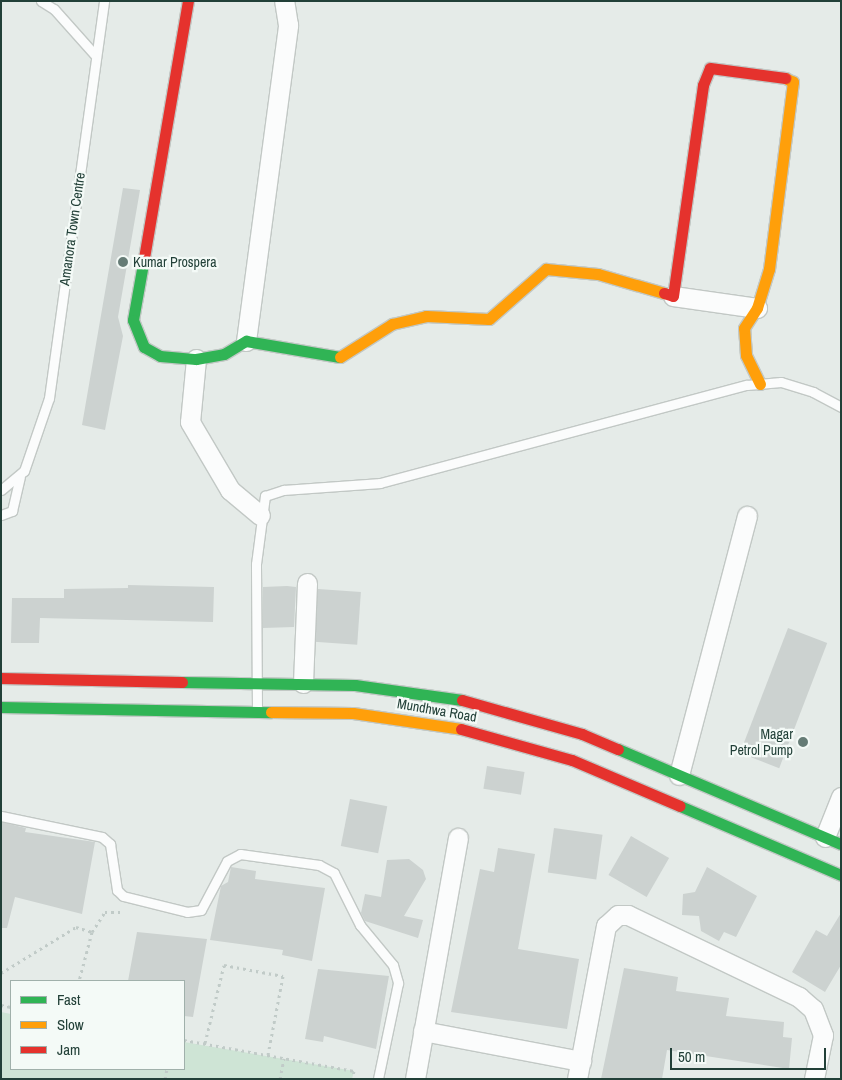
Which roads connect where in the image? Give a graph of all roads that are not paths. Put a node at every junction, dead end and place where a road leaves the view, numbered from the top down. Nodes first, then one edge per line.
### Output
1 (41, 1) edge
2 (104, 1) edge
3 (188, 1) edge
4 (284, 1) edge
5 (95, 55) junction
6 (672, 296) junction
7 (757, 308) junction
8 (246, 341) junction
9 (196, 359) junction
10 (760, 384) junction
11 (841, 407) edge
12 (21, 474) junction
13 (1, 490) edge
14 (1, 515) edge
15 (260, 515) junction
16 (746, 516) dead end
17 (306, 584) dead end
18 (1, 678) edge
19 (257, 682) junction
20 (303, 683) junction
21 (1, 707) edge
22 (257, 711) junction
23 (679, 775) junction
24 (841, 797) edge
25 (1, 816) edge
26 (458, 838) dead end
27 (833, 841) edge
28 (841, 875) edge
29 (423, 1031) junction
30 (579, 1070) edge
31 (378, 1079) edge
32 (415, 1079) edge
33 (814, 1079) edge

1 - 5 lane
2 - 5 lane, Amanora Town Centre
3 - 9 main road
4 - 8 street
5 - 12 lane, Amanora Town Centre
6 - 7 street
6 - 7 main road
6 - 8 main road
7 - 10 main road
8 - 9 main road
9 - 15 street
10 - 11 lane
10 - 15 lane
12 - 13 lane, Amanora Town Centre
12 - 14 lane, Amanora Town Centre
15 - 19 lane
16 - 23 street
17 - 20 street
18 - 19 main road, Mundhwa Road
19 - 20 main road, Mundhwa Road
19 - 22 lane
20 - 23 main road, Mundhwa Road
21 - 22 main road, Mundhwa Road
22 - 28 main road, Mundhwa Road
23 - 27 main road, Mundhwa Road
24 - 27 street
25 - 31 lane
26 - 29 street
29 - 30 street
29 - 32 street
30 - 33 street

